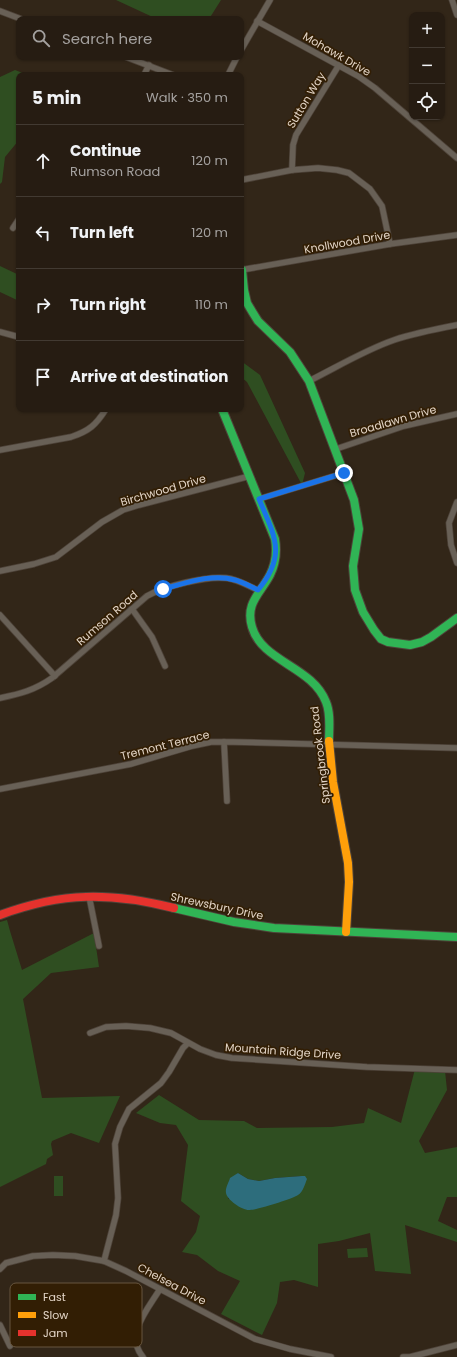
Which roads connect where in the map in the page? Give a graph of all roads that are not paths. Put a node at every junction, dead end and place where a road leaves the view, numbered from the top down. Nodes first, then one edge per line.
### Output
1 (270, 0) edge
2 (452, 0) edge
3 (0, 11) edge
4 (457, 15) edge
5 (16, 17) edge
6 (257, 22) junction
7 (244, 45) edge
8 (135, 60) edge
9 (236, 60) edge
10 (149, 65) junction
11 (339, 66) junction
12 (146, 72) edge
13 (166, 72) edge
14 (230, 72) edge
15 (457, 158) edge
16 (292, 170) junction
17 (244, 179) edge
18 (16, 224) edge
19 (13, 228) dead end
20 (457, 235) edge
21 (390, 244) junction
22 (244, 269) edge
23 (244, 290) edge
24 (457, 326) edge
25 (0, 332) edge
26 (16, 336) edge
27 (309, 381) junction
28 (104, 412) edge
29 (223, 412) edge
30 (457, 414) edge
31 (336, 449) junction
32 (0, 450) edge
33 (344, 473) junction
34 (250, 476) junction
35 (259, 499) junction
36 (457, 502) edge
37 (457, 563) edge
38 (0, 571) edge
39 (258, 590) junction
40 (132, 609) junction
41 (0, 614) edge
42 (457, 618) edge
43 (165, 666) dead end
44 (55, 676) junction
45 (0, 698) edge
46 (224, 742) junction
47 (329, 744) junction
48 (457, 748) edge
49 (0, 789) edge
50 (227, 801) dead end
51 (89, 896) junction
52 (0, 915) edge
53 (346, 932) junction
54 (457, 937) edge
55 (99, 946) dead end
56 (90, 1033) dead end
57 (188, 1043) junction
58 (457, 1070) edge
59 (104, 1262) junction
60 (0, 1269) edge
61 (160, 1289) junction
62 (142, 1318) edge
63 (0, 1325) edge
64 (457, 1345) edge
65 (10, 1346) dead end
66 (137, 1347) edge
67 (142, 1357) edge
68 (331, 1357) edge
69 (403, 1357) edge

1 - 6 street
2 - 4 street
3 - 5 street
6 - 7 street
6 - 11 street, Mohawk Drive
8 - 10 street
9 - 14 street
10 - 12 street
10 - 13 street
11 - 15 street, Mohawk Drive
11 - 16 street, Sutton Way
16 - 17 street
16 - 21 street
18 - 19 street
20 - 21 street, Knollwood Drive
21 - 22 street, Knollwood Drive
23 - 27 street
24 - 27 street
25 - 26 street
27 - 31 street
28 - 32 street
29 - 34 street, Springbrook Road
30 - 31 street, Broadlawn Drive
31 - 33 street
33 - 35 street
33 - 42 street
34 - 35 street, Springbrook Road
34 - 38 street, Birchwood Drive
35 - 39 street, Springbrook Road
36 - 37 street
39 - 40 street, Rumson Road
39 - 47 street, Springbrook Road
40 - 43 street
40 - 44 street, Rumson Road
41 - 44 street
44 - 45 street, Rumson Road
46 - 47 street, Tremont Terrace
46 - 49 street, Tremont Terrace
46 - 50 street
47 - 48 street, Tremont Terrace
47 - 53 street, Springbrook Road
51 - 52 street, Shrewsbury Drive
51 - 53 street, Shrewsbury Drive
51 - 55 street
53 - 54 street, Shrewsbury Drive
56 - 57 street, Mountain Ridge Drive
57 - 58 street, Mountain Ridge Drive
57 - 59 street
59 - 60 street, Chelsea Drive
59 - 61 street, Chelsea Drive
61 - 62 street
61 - 68 street, Chelsea Drive
63 - 65 street
64 - 69 street
66 - 67 street

